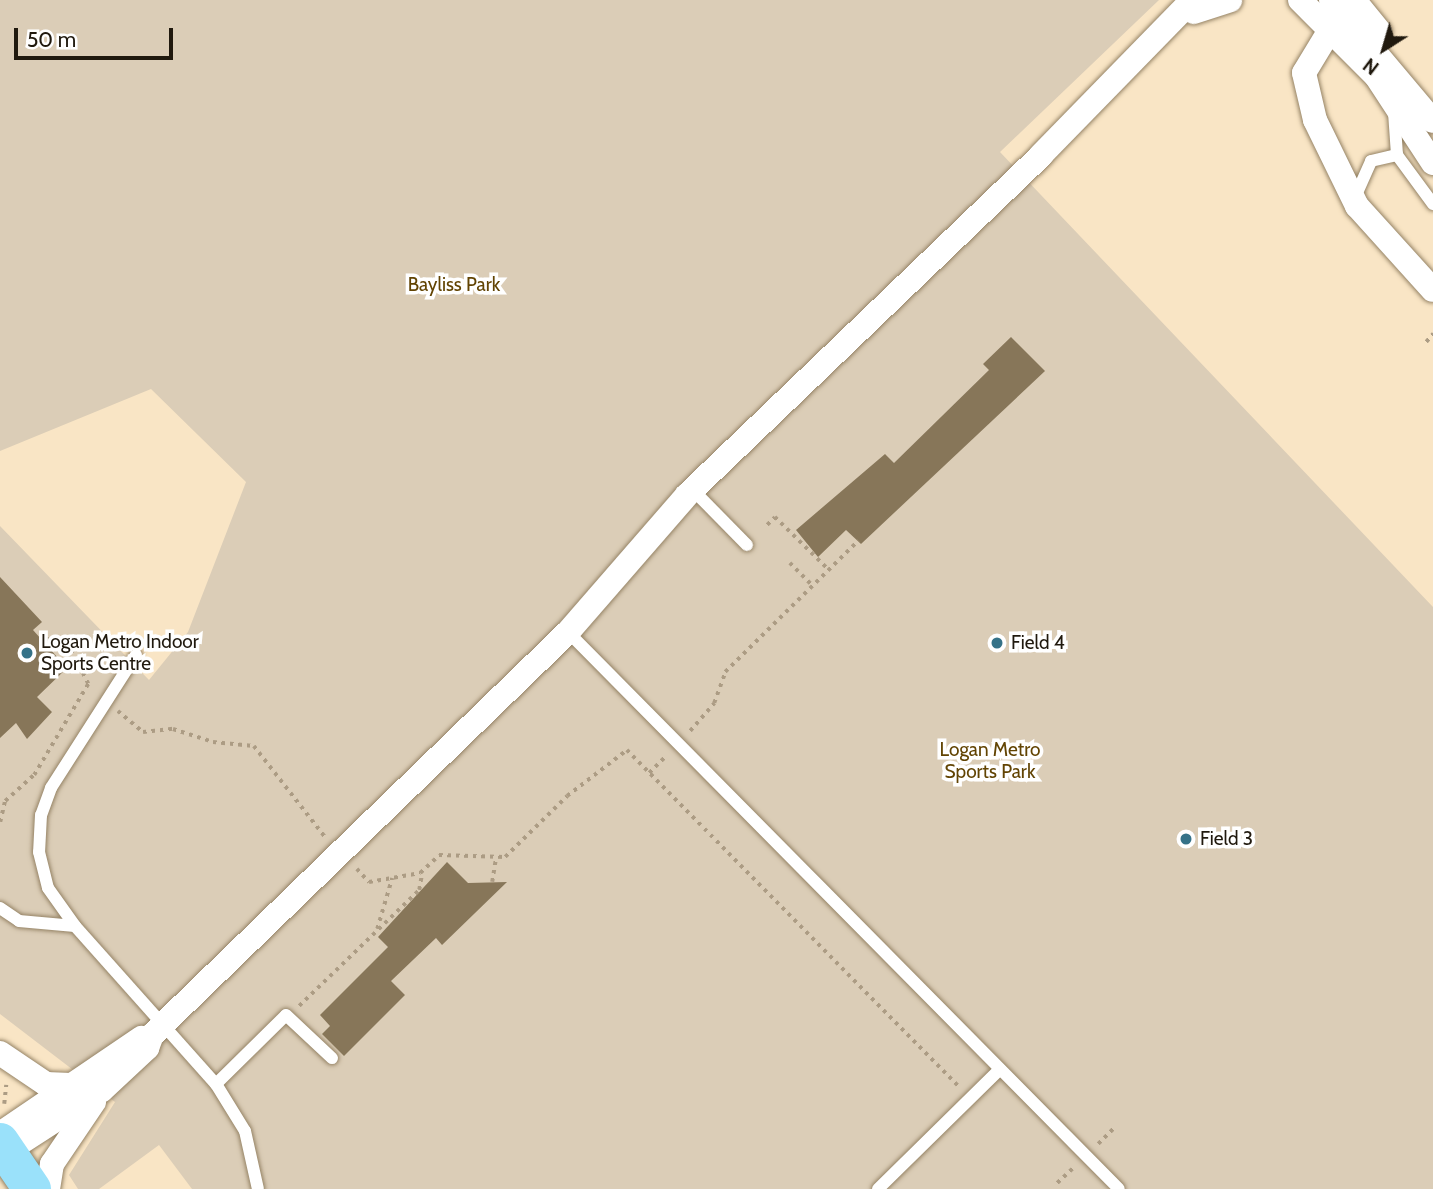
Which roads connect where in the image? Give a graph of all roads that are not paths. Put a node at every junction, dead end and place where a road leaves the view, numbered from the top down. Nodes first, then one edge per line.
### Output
1 (1230, 0) edge
2 (1300, 0) edge
3 (1331, 0) edge
4 (1354, 0) edge
5 (1193, 8) edge
6 (1330, 30) junction
7 (1433, 97) edge
8 (1395, 109) junction
9 (1433, 121) edge
10 (1396, 155) junction
11 (1433, 163) edge
12 (1433, 204) edge
13 (1357, 206) junction
14 (1433, 290) edge
15 (693, 490) junction
16 (747, 545) dead end
17 (568, 632) junction
18 (136, 655) dead end
19 (0, 908) edge
20 (75, 926) junction
21 (157, 1030) junction
22 (0, 1053) edge
23 (332, 1058) dead end
24 (1000, 1069) junction
25 (216, 1084) junction
26 (71, 1085) junction
27 (102, 1090) junction
28 (2, 1146) edge
29 (32, 1189) edge
30 (48, 1189) edge
31 (258, 1189) edge
32 (878, 1189) edge
33 (1119, 1189) edge

1 - 5 street
2 - 6 street
3 - 9 street
4 - 7 street
5 - 15 street
6 - 8 street
6 - 13 street
8 - 10 lane
8 - 11 street
10 - 12 lane
10 - 13 lane
13 - 14 street
15 - 16 lane
15 - 17 street
17 - 21 street
17 - 24 lane
18 - 20 lane
19 - 20 lane
20 - 21 lane
21 - 25 lane
21 - 26 street
21 - 27 street
22 - 26 street
23 - 25 lane
24 - 32 lane
24 - 33 lane
25 - 31 lane
26 - 28 street
27 - 28 street
27 - 30 street
28 - 29 main road

